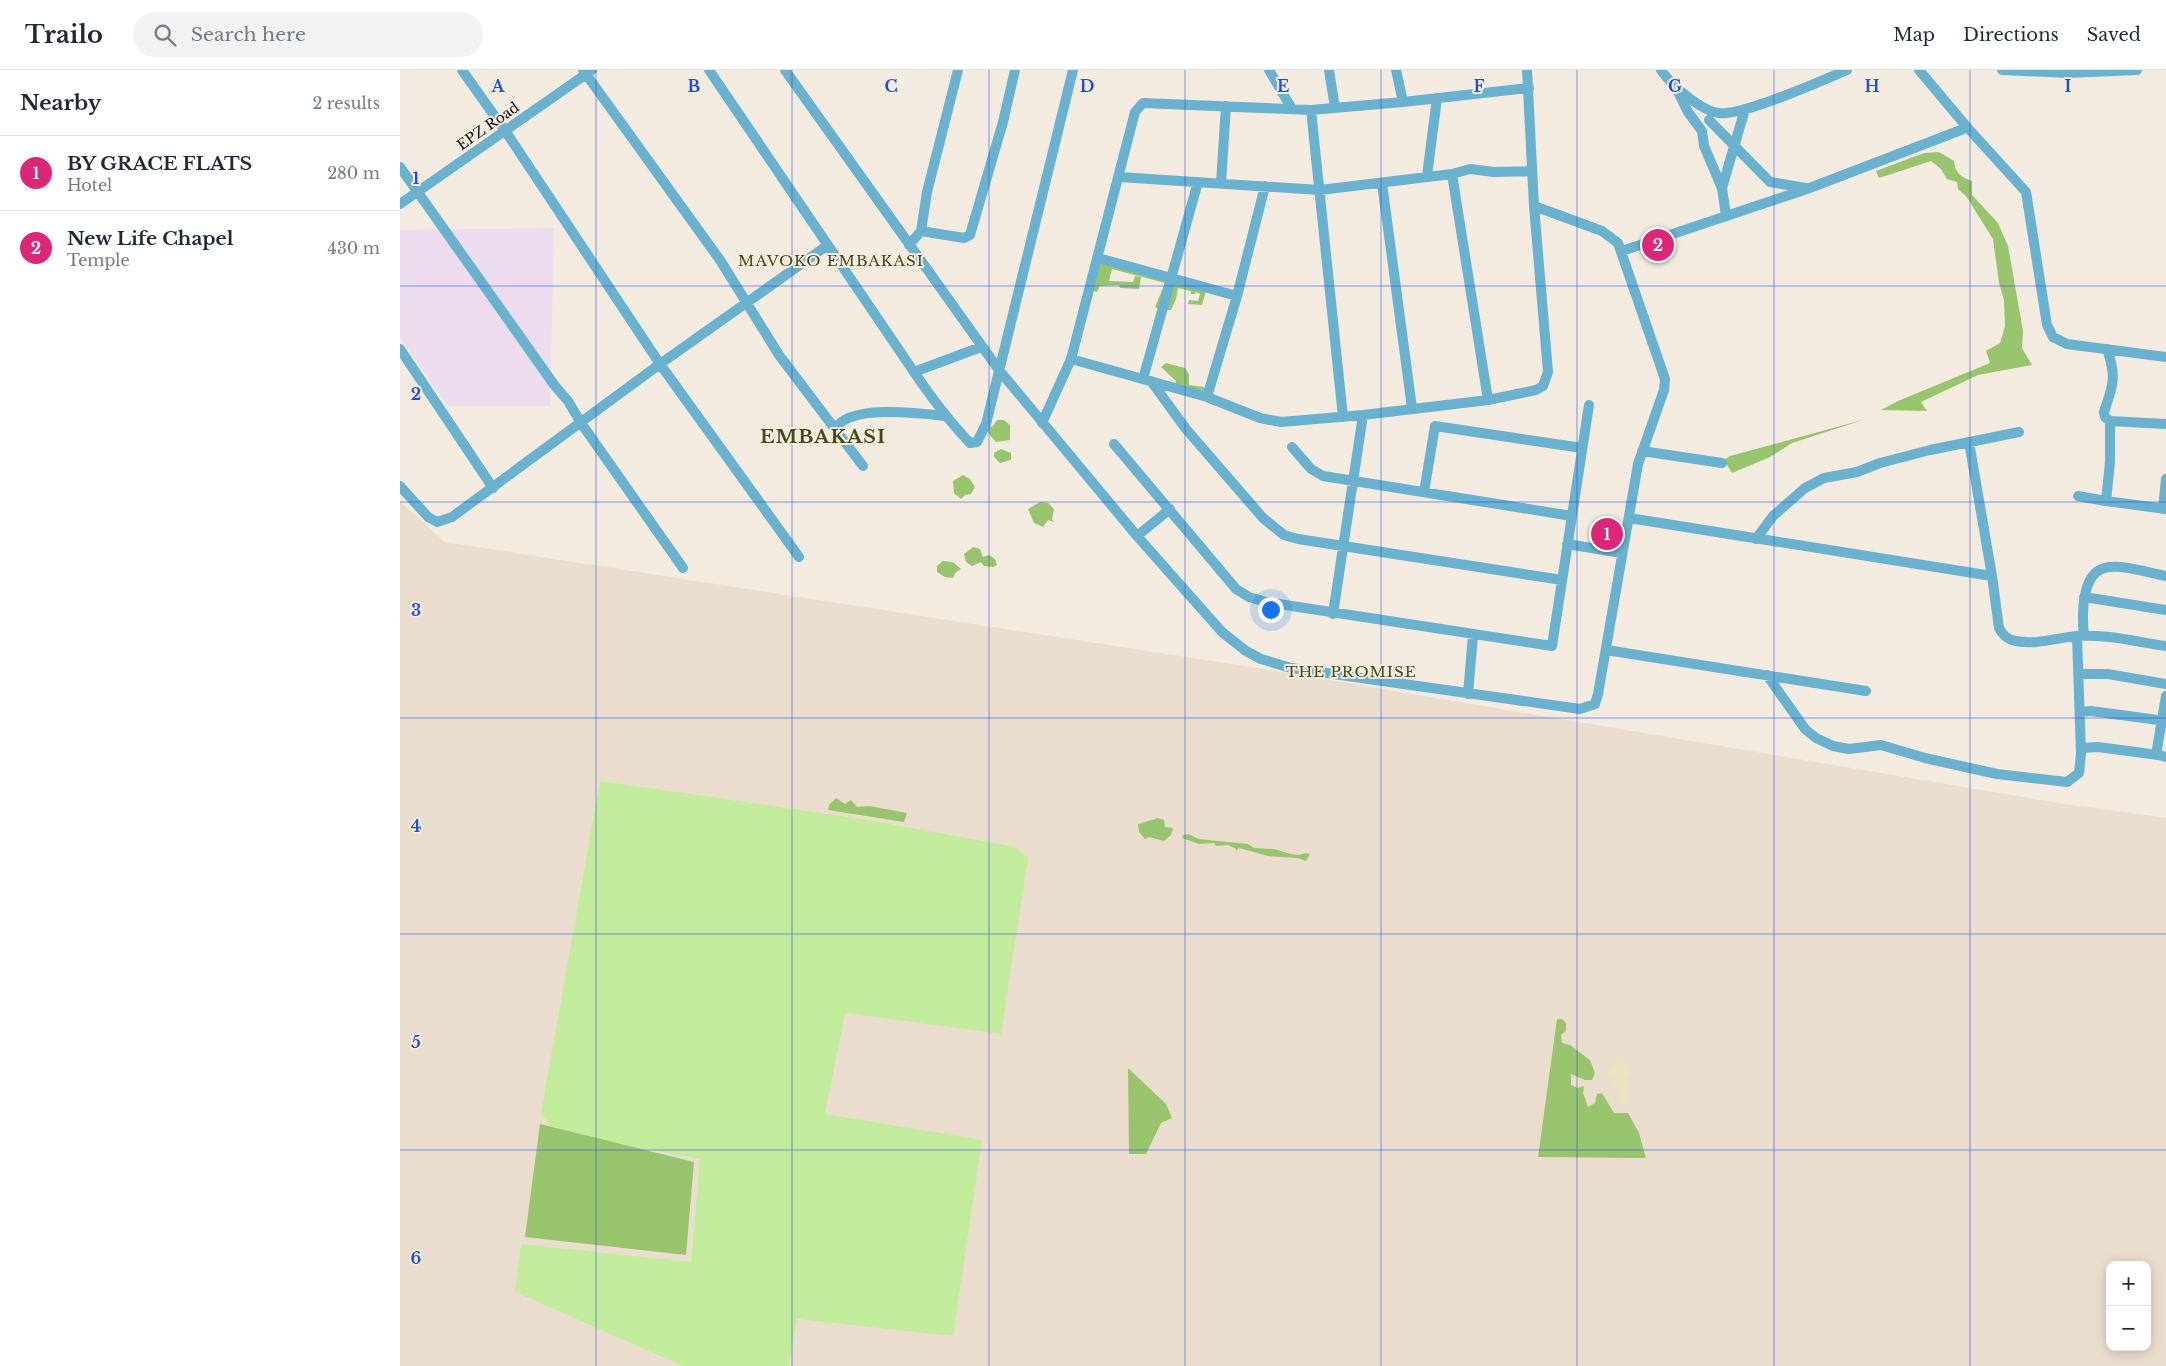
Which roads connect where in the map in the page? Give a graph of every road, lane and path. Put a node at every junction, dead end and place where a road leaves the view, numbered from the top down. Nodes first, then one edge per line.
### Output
1 (462, 70) edge
2 (709, 70) edge
3 (785, 70) edge
4 (958, 70) edge
5 (1014, 70) edge
6 (1073, 70) edge
7 (1269, 70) edge
8 (1329, 70) edge
9 (1396, 70) edge
10 (1527, 70) edge
11 (1661, 70) edge
12 (1847, 70) edge
13 (1919, 70) edge
14 (2002, 70) edge
15 (2137, 70) edge
16 (587, 71) edge
17 (1675, 87) junction
18 (1529, 88) junction
19 (1438, 98) junction
20 (1403, 102) junction
21 (1226, 106) junction
22 (1335, 108) junction
23 (1292, 109) junction
24 (1745, 109) junction
25 (1310, 110) junction
26 (1714, 116) junction
27 (1966, 126) junction
28 (1699, 128) junction
29 (506, 132) junction
30 (1734, 144) junction
31 (400, 167) edge
32 (1532, 171) junction
33 (1452, 174) junction
34 (1427, 176) junction
35 (1119, 177) junction
36 (1198, 182) junction
37 (1221, 183) junction
38 (1382, 183) junction
39 (1265, 186) junction
40 (1722, 188) junction
41 (1807, 188) junction
42 (1320, 190) junction
43 (418, 191) junction
44 (400, 204) edge
45 (1534, 206) junction
46 (1726, 216) junction
47 (921, 232) junction
48 (828, 245) junction
49 (909, 245) junction
50 (1622, 251) junction
51 (1098, 258) junction
52 (1172, 278) junction
53 (1237, 296) junction
54 (746, 304) junction
55 (981, 347) junction
56 (400, 349) edge
57 (2107, 349) junction
58 (2166, 356) edge
59 (1071, 359) junction
60 (660, 364) junction
61 (998, 370) junction
62 (914, 372) junction
63 (1147, 380) junction
64 (1206, 397) junction
65 (1488, 400) junction
66 (1589, 405) dead end
67 (1412, 408) junction
68 (1363, 415) junction
69 (945, 416) junction
70 (1343, 416) junction
71 (2110, 421) junction
72 (581, 423) junction
73 (1042, 423) junction
74 (2166, 424) edge
75 (835, 429) junction
76 (2019, 432) dead end
77 (1969, 442) junction
78 (1114, 444) dead end
79 (1292, 447) dead end
80 (1582, 448) junction
81 (1642, 451) junction
82 (1722, 463) dead end
83 (863, 466) dead end
84 (2166, 479) edge
85 (1352, 481) junction
86 (400, 486) edge
87 (493, 488) junction
88 (1424, 492) junction
89 (2078, 496) dead end
90 (2106, 501) junction
91 (1170, 509) junction
92 (2164, 509) edge
93 (1572, 516) junction
94 (1629, 518) junction
95 (1137, 536) junction
96 (1756, 539) junction
97 (1567, 544) junction
98 (1343, 545) junction
99 (1622, 553) junction
100 (799, 557) dead end
101 (683, 568) dead end
102 (1992, 576) junction
103 (2166, 576) edge
104 (1562, 580) junction
105 (2084, 597) junction
106 (2166, 610) edge
107 (1333, 614) junction
108 (1473, 634) junction
109 (2080, 636) junction
110 (2166, 646) edge
111 (1606, 650) junction
112 (2079, 674) junction
113 (1767, 675) junction
114 (2166, 684) edge
115 (1866, 691) dead end
116 (1468, 694) junction
117 (2166, 696) edge
118 (2080, 712) junction
119 (2164, 721) edge
120 (2081, 748) junction
121 (2162, 756) edge

1 - 29 street
2 - 48 street
3 - 49 street
4 - 47 street
5 - 47 street
6 - 61 street
7 - 23 street
8 - 22 street
9 - 20 street
10 - 18 street
11 - 17 street
12 - 24 street
13 - 27 street
14 - 15 street
16 - 29 street, EPZ Road
16 - 54 street
17 - 26 street
17 - 28 street
18 - 19 street
18 - 32 street
19 - 20 street
19 - 34 street
20 - 22 street
21 - 23 street
21 - 35 street
21 - 37 street
22 - 25 street
23 - 25 street
24 - 26 street
24 - 30 street
25 - 42 street
26 - 28 street
26 - 30 street
27 - 41 street
27 - 57 street
28 - 40 street
29 - 43 street, EPZ Road
29 - 60 street
30 - 40 street
30 - 41 street
31 - 43 street
32 - 33 street
32 - 45 street
33 - 34 street
33 - 65 street
34 - 38 street
35 - 36 street
35 - 51 street
36 - 37 street
36 - 52 street
37 - 39 street
38 - 42 street
38 - 67 street
39 - 42 street
39 - 53 street
40 - 46 street
41 - 46 street
42 - 70 street
43 - 44 street, EPZ Road
43 - 72 street
45 - 50 street
45 - 65 street
46 - 50 street
47 - 49 street
48 - 54 street
48 - 62 street
49 - 55 street
50 - 81 street
51 - 52 street
51 - 59 street
52 - 53 street
52 - 63 street
53 - 64 street
54 - 60 street
54 - 75 street
55 - 61 street
55 - 62 street
56 - 87 street
57 - 58 street
57 - 71 street
59 - 63 street
59 - 73 street
60 - 72 street
60 - 100 street
61 - 69 street
61 - 73 street
62 - 69 street
63 - 64 street
63 - 98 street
64 - 70 street
65 - 67 street
66 - 80 street
67 - 68 street
68 - 70 street
68 - 85 street
69 - 75 street
71 - 74 street
71 - 90 street
72 - 87 street
72 - 101 street
73 - 95 street
75 - 83 street
76 - 77 street
77 - 96 street
77 - 102 street
78 - 91 street
79 - 85 street
80 - 88 street
80 - 93 street
81 - 82 street
81 - 94 street
84 - 92 street
85 - 88 street
85 - 98 street
86 - 87 street
88 - 93 street
89 - 90 street
90 - 92 street
91 - 95 street
91 - 107 street
93 - 97 street
94 - 96 street
94 - 99 street
95 - 116 street
96 - 102 street
97 - 99 street
97 - 104 street
98 - 104 street
98 - 107 street
99 - 111 street
102 - 109 street
103 - 105 street
104 - 108 street
105 - 106 street
105 - 109 street
107 - 108 street
108 - 116 street
109 - 110 street
109 - 112 street
111 - 113 street
111 - 116 street
112 - 114 street
112 - 118 street
113 - 115 street
113 - 120 street
117 - 119 street
118 - 119 street
118 - 120 street
119 - 121 street
120 - 121 street

